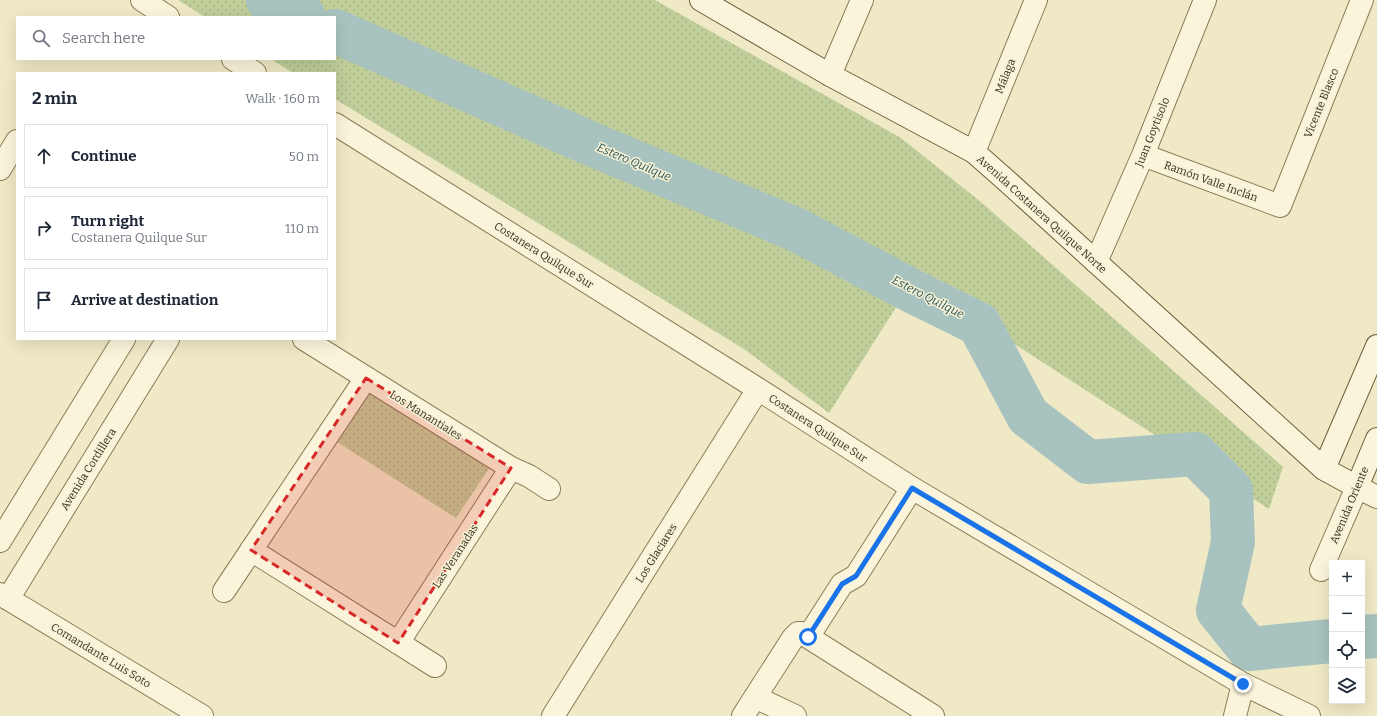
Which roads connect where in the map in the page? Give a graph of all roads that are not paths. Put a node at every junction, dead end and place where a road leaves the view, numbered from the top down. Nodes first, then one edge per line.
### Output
1 (142, 0) edge
2 (701, 0) edge
3 (862, 0) edge
4 (1036, 0) edge
5 (1205, 0) edge
6 (1362, 0) edge
7 (166, 16) edge
8 (235, 60) edge
9 (253, 72) edge
10 (830, 76) junction
11 (336, 125) edge
12 (16, 142) edge
13 (974, 152) junction
14 (1143, 155) junction
15 (1, 164) edge
16 (1280, 206) joint
17 (1096, 262) junction
18 (123, 340) edge
19 (167, 340) edge
20 (306, 340) edge
21 (1377, 346) edge
22 (366, 378) junction
23 (758, 389) junction
24 (1377, 439) edge
25 (511, 468) junction
26 (1324, 469) junction
27 (1356, 487) junction
28 (912, 488) junction
29 (549, 489) dead end
30 (1377, 497) edge
31 (0, 541) edge
32 (251, 550) junction
33 (1321, 570) dead end
34 (224, 591) dead end
35 (4, 597) edge
36 (808, 637) junction
37 (398, 643) junction
38 (434, 666) dead end
39 (1243, 684) junction
40 (755, 697) junction
41 (1280, 709) edge
42 (202, 716) edge
43 (552, 716) edge
44 (743, 716) edge
45 (795, 716) edge
46 (933, 716) edge
47 (1235, 716) edge
48 (1309, 716) edge

1 - 7 street
2 - 10 street, Avenida Costanera Quilque Norte
3 - 10 street
4 - 13 street, Málaga
5 - 14 street, Juan Goytisolo
6 - 16 street, Vicente Blasco
8 - 9 street
10 - 13 street, Avenida Costanera Quilque Norte
11 - 23 street, Costanera Quilque Sur
12 - 15 street
13 - 17 street, Avenida Costanera Quilque Norte
14 - 16 street, Ramón Valle Inclán
14 - 17 street, Juan Goytisolo
17 - 26 street, Avenida Costanera Quilque Norte
18 - 31 street
19 - 35 street, Avenida Cordillera
20 - 22 street, Los Manantiales
21 - 26 street
22 - 25 street, Los Manantiales
22 - 32 street
23 - 28 street, Costanera Quilque Sur
23 - 43 street, Los Glaciares
24 - 27 street, Avenida Oriente
25 - 29 street, Los Manantiales
25 - 37 street, Las Veranadas
26 - 27 street, Avenida Costanera Quilque Norte
27 - 30 street
27 - 33 street, Avenida Oriente
28 - 36 street
28 - 39 street, Costanera Quilque Sur
32 - 34 street
32 - 37 street
35 - 42 street, Comandante Luis Soto
36 - 40 street
36 - 46 street
37 - 38 street
39 - 41 street, Costanera Quilque Sur
39 - 47 street
40 - 44 street
40 - 45 street
41 - 48 street, Costanera Quilque Sur

